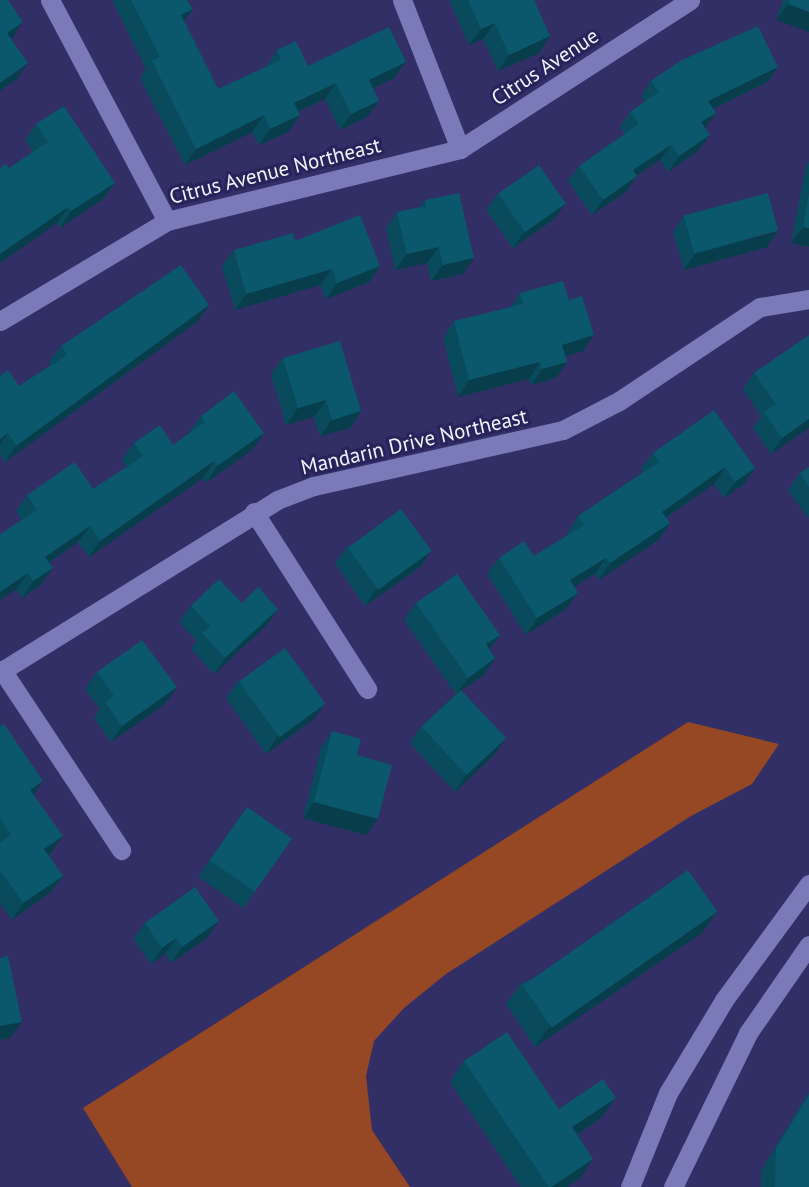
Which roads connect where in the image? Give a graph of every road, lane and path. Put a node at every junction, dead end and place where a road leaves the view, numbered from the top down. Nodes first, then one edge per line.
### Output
1 (50, 0) edge
2 (402, 0) edge
3 (690, 0) edge
4 (460, 149) junction
5 (167, 221) junction
6 (809, 299) edge
7 (0, 321) edge
8 (254, 512) junction
9 (1, 671) edge
10 (367, 689) dead end
11 (121, 850) dead end
12 (809, 884) edge
13 (809, 945) edge
14 (630, 1187) edge
15 (673, 1187) edge

1 - 5 street
2 - 4 street
3 - 4 street, Citrus Avenue
4 - 5 street, Citrus Avenue Northeast
5 - 7 street, Citrus Avenue Northeast
6 - 8 street, Mandarin Drive Northeast
8 - 9 street, Mandarin Drive Northeast
8 - 10 street
9 - 11 street
12 - 14 street
13 - 15 street

